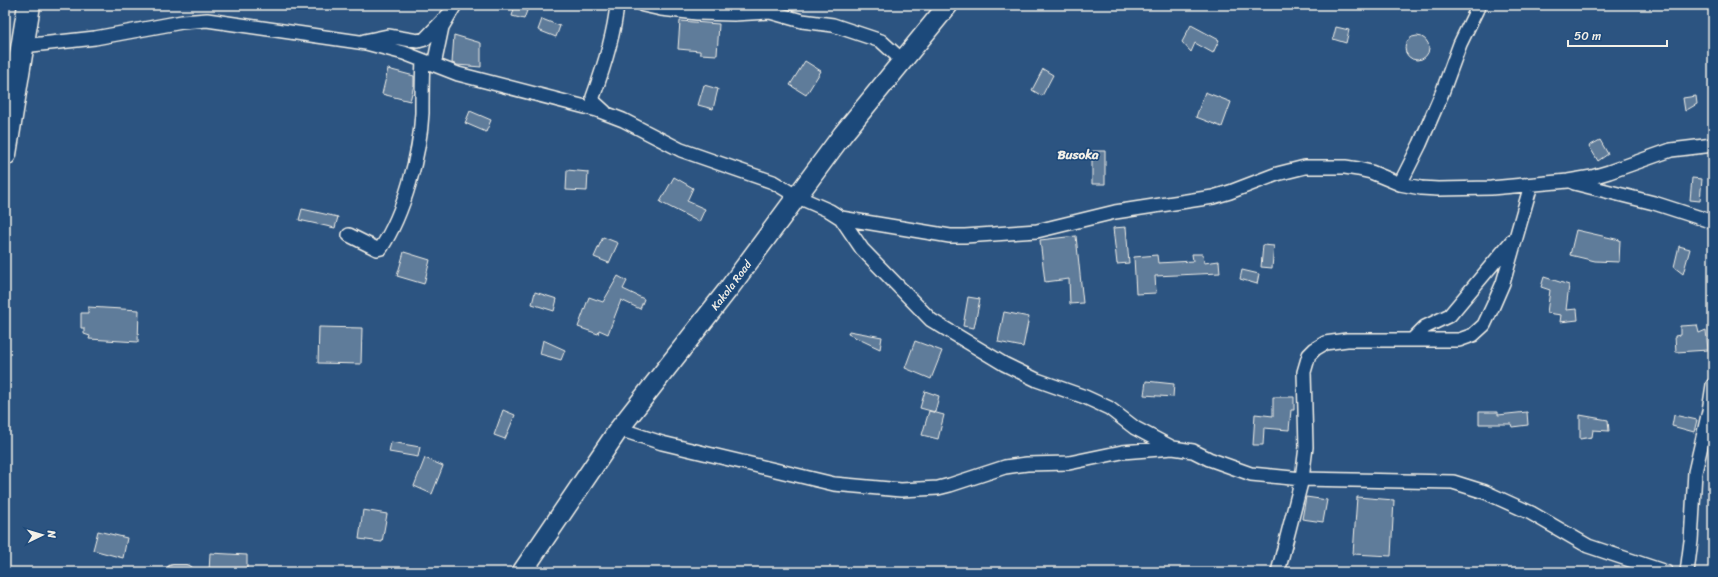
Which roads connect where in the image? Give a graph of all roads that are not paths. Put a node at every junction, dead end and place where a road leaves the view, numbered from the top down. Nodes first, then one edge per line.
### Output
1 (29, 5) edge
2 (617, 5) edge
3 (643, 5) edge
4 (948, 5) edge
5 (1479, 5) edge
6 (452, 10) edge
7 (735, 10) edge
8 (360, 42) junction
9 (23, 46) junction
10 (903, 61) junction
11 (428, 63) junction
12 (607, 113) junction
13 (1713, 145) edge
14 (5, 154) edge
15 (1568, 181) junction
16 (1400, 184) junction
17 (1531, 184) junction
18 (798, 197) junction
19 (841, 218) junction
20 (1713, 222) edge
21 (349, 235) dead end
22 (1516, 237) junction
23 (1412, 340) junction
24 (1713, 385) edge
25 (619, 429) junction
26 (1173, 448) junction
27 (1302, 479) junction
28 (174, 572) edge
29 (186, 572) edge
30 (522, 572) edge
31 (1278, 572) edge
32 (1666, 572) edge
33 (1687, 572) edge

1 - 9 highway
2 - 12 street
3 - 7 street
4 - 10 main road, Kakola Road
5 - 16 street
6 - 8 street
6 - 11 street
7 - 10 street
8 - 9 street
8 - 11 street
9 - 14 highway
10 - 18 main road, Kakola Road
11 - 12 street
11 - 21 street
12 - 18 street
13 - 15 street
15 - 17 street
15 - 20 street
16 - 17 street
16 - 19 street
17 - 22 street
18 - 19 street
18 - 25 main road, Kakola Road
19 - 26 street
22 - 23 street
22 - 23 street
23 - 27 street
24 - 33 street
25 - 26 street
25 - 30 main road, Kakola Road
26 - 27 street
27 - 31 street
27 - 32 street
28 - 29 street

